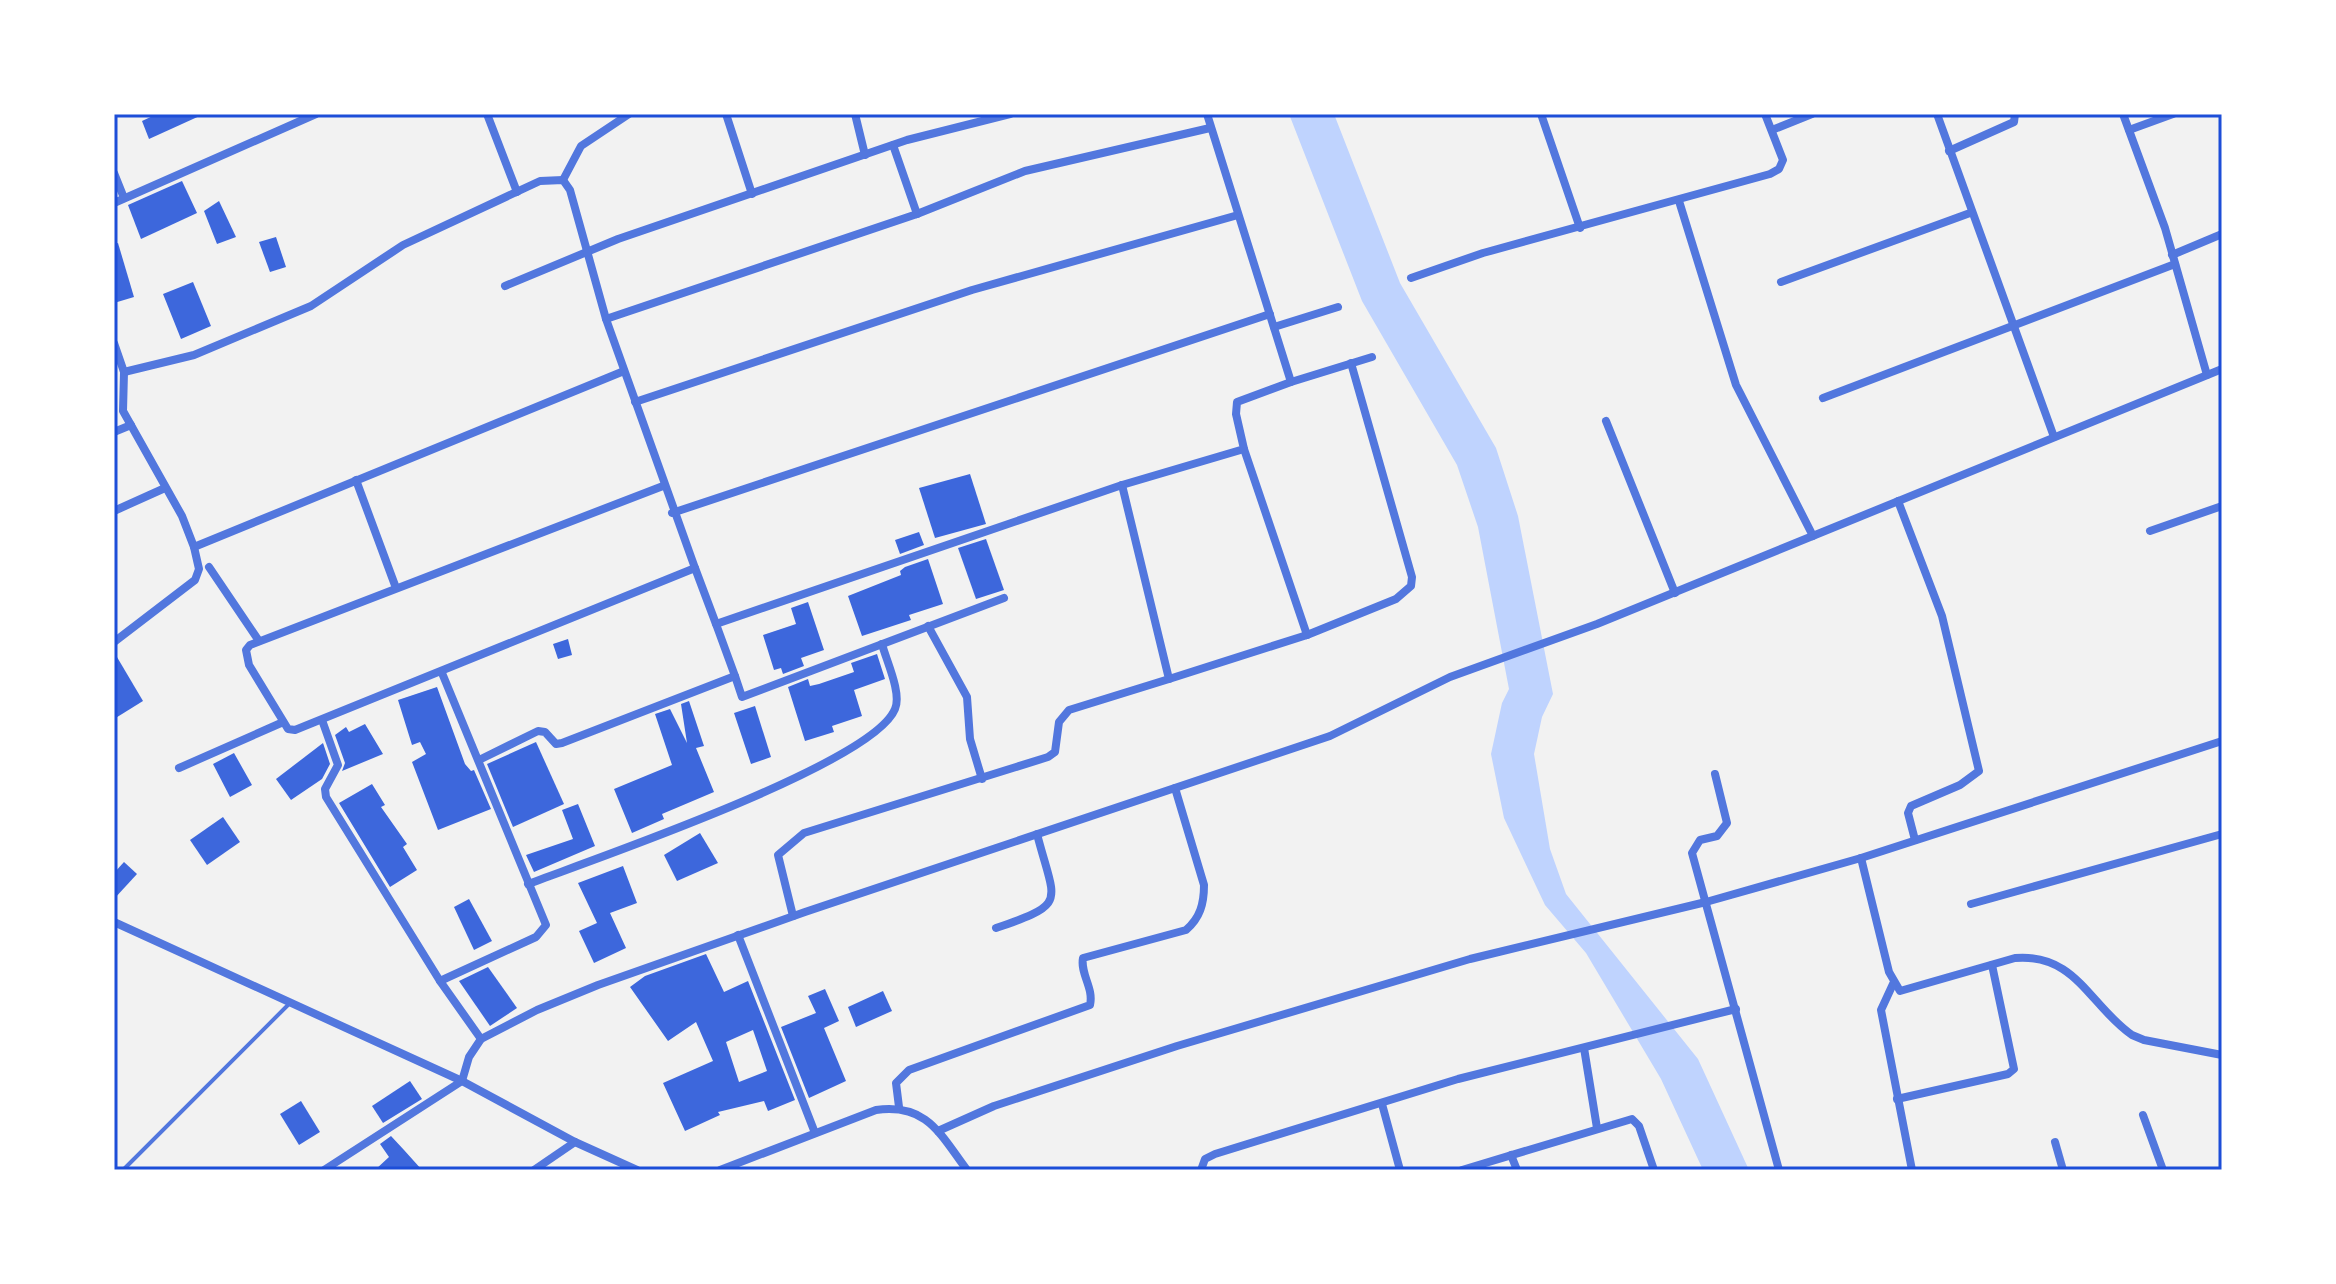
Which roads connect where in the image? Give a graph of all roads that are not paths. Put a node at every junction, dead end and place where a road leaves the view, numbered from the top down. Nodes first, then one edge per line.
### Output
1 (316, 114) edge
2 (487, 114) edge
3 (629, 114) edge
4 (726, 114) edge
5 (855, 114) edge
6 (1010, 114) edge
7 (1207, 114) edge
8 (1541, 114) edge
9 (1765, 114) edge
10 (1812, 114) edge
11 (1937, 114) edge
12 (2015, 114) edge
13 (2123, 114) edge
14 (2173, 114) edge
15 (997, 116) edge
16 (1210, 128) junction
17 (1772, 130) junction
18 (2129, 130) junction
19 (893, 145) junction
20 (1949, 151) junction
21 (865, 155) junction
22 (114, 173) edge
23 (563, 180) junction
24 (517, 192) junction
25 (752, 194) junction
26 (124, 198) junction
27 (1679, 201) junction
28 (114, 203) edge
29 (1970, 213) junction
30 (917, 214) junction
31 (1238, 215) junction
32 (1580, 228) junction
33 (2222, 234) edge
34 (589, 251) junction
35 (2174, 259) junction
36 (1411, 278) dead end
37 (1781, 282) dead end
38 (505, 286) dead end
39 (1338, 307) dead end
40 (1270, 314) junction
41 (606, 319) junction
42 (2015, 325) junction
43 (1274, 327) junction
44 (114, 343) edge
45 (1372, 357) dead end
46 (1351, 363) junction
47 (2222, 369) edge
48 (624, 371) junction
49 (124, 372) junction
50 (2207, 375) junction
51 (1291, 382) junction
52 (1823, 398) dead end
53 (635, 402) junction
54 (1606, 421) dead end
55 (131, 425) junction
56 (114, 432) edge
57 (2054, 437) junction
58 (1244, 449) junction
59 (356, 480) junction
60 (1122, 485) junction
61 (663, 486) junction
62 (165, 488) junction
63 (1898, 501) junction
64 (2222, 506) edge
65 (114, 511) edge
66 (672, 513) junction
67 (2150, 531) dead end
68 (1813, 536) junction
69 (194, 547) junction
70 (209, 567) dead end
71 (695, 568) junction
72 (396, 588) junction
73 (1675, 593) junction
74 (1004, 598) dead end
75 (716, 624) junction
76 (928, 626) junction
77 (1307, 635) junction
78 (259, 641) junction
79 (114, 642) edge
80 (882, 644) junction
81 (442, 673) junction
82 (735, 676) junction
83 (1169, 679) junction
84 (322, 720) junction
85 (281, 723) junction
86 (2222, 741) edge
87 (479, 760) junction
88 (179, 768) dead end
89 (1715, 774) dead end
90 (982, 779) junction
91 (1175, 788) junction
92 (1037, 834) junction
93 (2222, 834) edge
94 (1915, 840) junction
95 (1861, 858) junction
96 (528, 884) junction
97 (1706, 902) junction
98 (1971, 904) dead end
99 (793, 916) junction
100 (114, 922) edge
101 (996, 928) dead end
102 (738, 935) junction
103 (1992, 965) junction
104 (440, 981) junction
105 (1893, 984) junction
106 (291, 1002) junction
107 (1736, 1009) junction
108 (481, 1039) junction
109 (1584, 1048) junction
110 (2222, 1055) edge
111 (462, 1081) junction
112 (1897, 1099) junction
113 (1382, 1104) junction
114 (899, 1107) junction
115 (2143, 1115) dead end
116 (1597, 1128) junction
117 (938, 1131) junction
118 (815, 1133) junction
119 (575, 1142) junction
120 (2055, 1142) dead end
121 (1511, 1155) junction
122 (123, 1170) edge
123 (324, 1170) edge
124 (534, 1170) edge
125 (637, 1170) edge
126 (720, 1170) edge
127 (967, 1170) edge
128 (1201, 1170) edge
129 (1400, 1170) edge
130 (1462, 1170) edge
131 (1517, 1170) edge
132 (1654, 1170) edge
133 (1779, 1170) edge
134 (1912, 1170) edge
135 (2063, 1170) edge
136 (2163, 1170) edge

1 - 26 street
2 - 24 street
3 - 23 street
4 - 25 street
5 - 21 street
6 - 15 street
7 - 16 street
8 - 32 street
9 - 17 street
10 - 17 street
11 - 20 street
12 - 20 street
13 - 18 street
14 - 18 street
15 - 19 street
16 - 30 street
16 - 31 street
17 - 27 street
18 - 35 street
19 - 21 street
19 - 30 street
20 - 29 street
21 - 25 street
22 - 26 street
23 - 24 street
23 - 34 street
24 - 49 street
25 - 34 street
26 - 28 street
27 - 32 street
27 - 68 street
29 - 37 street
29 - 42 street
30 - 41 street
31 - 40 street
31 - 53 street
32 - 36 street
33 - 35 street
34 - 38 street
34 - 41 street
35 - 42 street
35 - 50 street
39 - 43 street
40 - 43 street
40 - 66 street
41 - 48 street
42 - 52 street
42 - 57 street
43 - 51 street
44 - 49 street
45 - 46 street
46 - 51 street
46 - 77 street
47 - 50 street
48 - 53 street
48 - 59 street
49 - 55 street
50 - 57 street
51 - 58 street
53 - 61 street
54 - 73 street
55 - 56 street
55 - 62 street
57 - 63 street
58 - 60 street
58 - 77 street
59 - 69 street
59 - 72 street
60 - 75 street
60 - 83 street
61 - 66 street
61 - 72 street
62 - 65 street
62 - 69 street
63 - 68 street
63 - 94 street
64 - 67 street
66 - 71 street
68 - 73 street
69 - 79 street
70 - 78 street
71 - 75 street
71 - 81 street
72 - 78 street
73 - 91 street
74 - 76 street
75 - 82 street
76 - 80 street
76 - 90 street
77 - 83 street
78 - 85 street
80 - 82 street
80 - 96 street
81 - 84 street
81 - 87 street
82 - 87 street
83 - 90 street
84 - 85 street
84 - 104 street
85 - 88 street
86 - 94 street
87 - 96 street
89 - 97 street
90 - 99 street
91 - 92 street
91 - 114 street
92 - 99 street
92 - 101 street
93 - 98 street
94 - 95 street
95 - 97 street
95 - 105 street
96 - 104 street
97 - 107 street
97 - 117 street
99 - 102 street
100 - 106 street
102 - 108 street
102 - 118 street
103 - 105 street
103 - 110 street
103 - 112 street
104 - 108 street
105 - 112 street
106 - 111 street
106 - 122 lane
107 - 109 street
107 - 133 street
108 - 111 street
109 - 113 street
109 - 116 street
111 - 119 street
111 - 123 street
112 - 134 street
113 - 128 street
113 - 129 street
114 - 117 street
114 - 118 street
115 - 136 street
116 - 121 street
116 - 132 street
117 - 127 street
118 - 126 street
119 - 124 street
119 - 125 street
120 - 135 street
121 - 130 street
121 - 131 street

